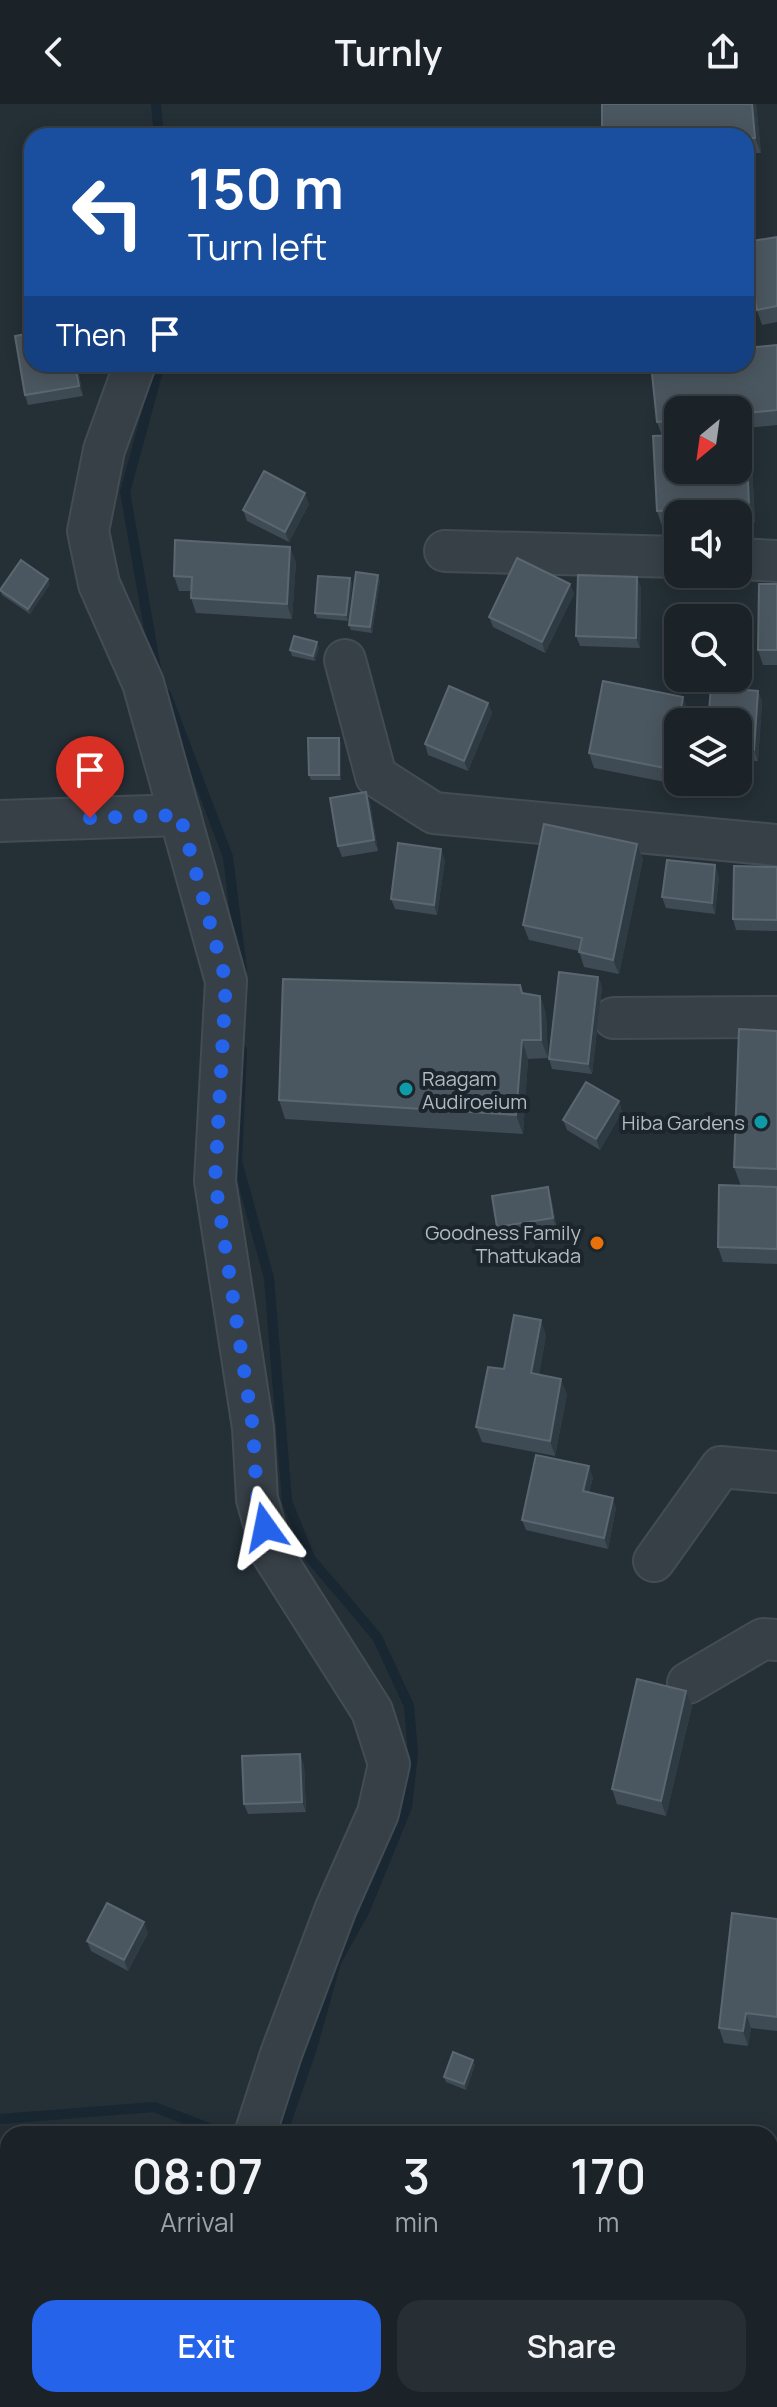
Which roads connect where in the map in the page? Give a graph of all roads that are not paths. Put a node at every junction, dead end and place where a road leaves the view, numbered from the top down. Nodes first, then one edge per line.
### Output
1 (132, 372) edge
2 (445, 551) dead end
3 (664, 557) edge
4 (752, 560) edge
5 (777, 561) edge
6 (345, 660) dead end
7 (180, 815) junction
8 (0, 821) edge
9 (777, 845) edge
10 (777, 1017) edge
11 (614, 1018) dead end
12 (777, 1472) edge
13 (654, 1561) dead end
14 (777, 1640) edge
15 (688, 1683) dead end
16 (258, 2126) edge

1 - 7 street
2 - 3 street
4 - 5 street
6 - 9 street
7 - 8 street
7 - 16 street
10 - 11 street
12 - 13 street
14 - 15 street

